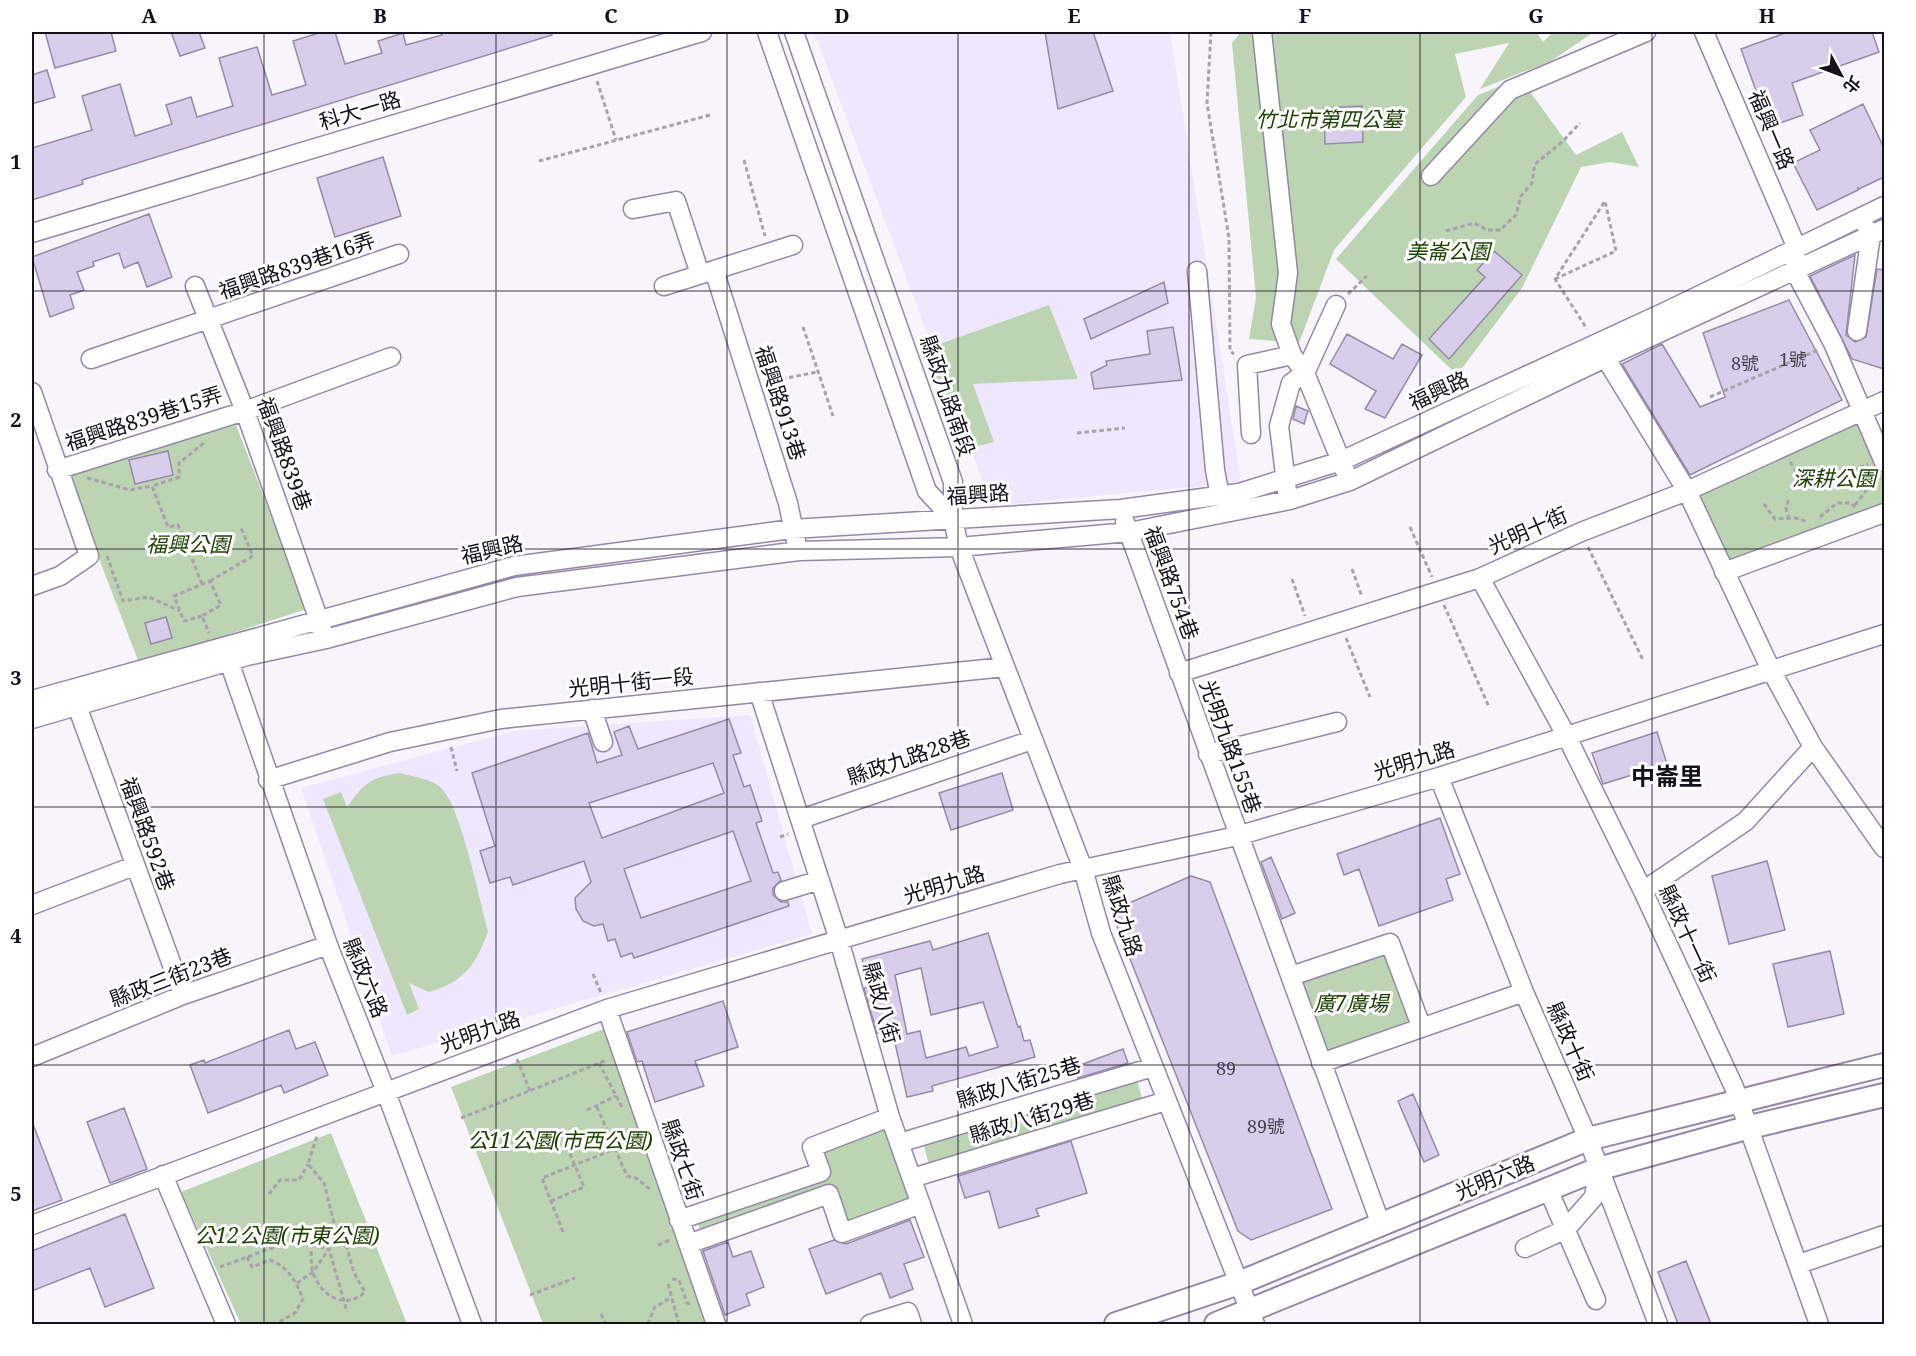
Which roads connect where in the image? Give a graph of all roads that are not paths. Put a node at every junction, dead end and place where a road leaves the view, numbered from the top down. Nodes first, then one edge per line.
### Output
1 (702, 32) edge
2 (767, 32) edge
3 (794, 32) edge
4 (1262, 32) edge
5 (1646, 32) edge
6 (1704, 32) edge
7 (1431, 176) dead end
8 (1884, 206) edge
9 (633, 209) dead end
10 (1862, 216) junction
11 (1877, 232) edge
12 (32, 233) edge
13 (793, 245) dead end
14 (1796, 246) junction
15 (399, 255) dead end
16 (1197, 271) dead end
17 (1795, 271) junction
18 (707, 272) junction
19 (195, 286) dead end
20 (664, 286) dead end
21 (1336, 305) road end
22 (209, 320) junction
23 (1857, 331) dead end
24 (1601, 350) junction
25 (1292, 355) junction
26 (391, 357) dead end
27 (91, 359) dead end
28 (1305, 373) junction
29 (32, 392) edge
30 (1884, 400) edge
31 (245, 411) junction
32 (1861, 412) junction
33 (1251, 434) dead end
34 (1883, 459) edge
35 (1341, 461) junction
36 (57, 470) junction
37 (1284, 480) junction
38 (1350, 481) junction
39 (1687, 492) junction
40 (1220, 496) junction
41 (1290, 500) junction
42 (1121, 509) junction
43 (1884, 513) edge
44 (953, 519) junction
45 (792, 529) junction
46 (1129, 532) junction
47 (959, 547) junction
48 (798, 551) junction
49 (1724, 572) junction
50 (1480, 578) junction
51 (32, 586) edge
52 (318, 620) junction
53 (1884, 634) edge
54 (326, 639) junction
55 (220, 647) junction
56 (1005, 667) junction
57 (1771, 670) junction
58 (1179, 673) junction
59 (759, 692) junction
60 (73, 696) junction
61 (32, 700) edge
62 (592, 710) junction
63 (32, 719) edge
64 (1336, 722) dead end
65 (1566, 735) junction
66 (1032, 740) junction
67 (603, 742) dead end
68 (1814, 747) junction
69 (1208, 754) junction
70 (1439, 777) junction
71 (268, 780) junction
72 (801, 819) junction
73 (1237, 836) junction
74 (1884, 848) edge
75 (134, 866) junction
76 (1083, 869) junction
77 (820, 880) junction
78 (784, 891) dead end
79 (1643, 891) junction
80 (32, 905) edge
81 (839, 940) junction
82 (328, 945) junction
83 (1291, 976) junction
84 (1524, 992) junction
85 (183, 995) junction
86 (607, 1009) junction
87 (1421, 1026) junction
88 (32, 1057) edge
89 (1321, 1063) junction
90 (1884, 1065) edge
91 (1153, 1067) junction
92 (386, 1092) junction
93 (1884, 1095) edge
94 (1166, 1101) junction
95 (1739, 1101) junction
96 (890, 1117) junction
97 (1750, 1127) junction
98 (1588, 1139) junction
99 (899, 1143) junction
100 (1598, 1169) junction
101 (163, 1175) junction
102 (912, 1178) junction
103 (1548, 1189) junction
104 (921, 1204) junction
105 (679, 1220) junction
106 (32, 1225) edge
107 (1381, 1225) junction
108 (1566, 1229) junction
109 (1884, 1235) edge
110 (688, 1244) junction
111 (1525, 1248) dead end
112 (1799, 1264) junction
113 (1239, 1283) junction
114 (1596, 1300) dead end
115 (1252, 1318) edge
116 (226, 1324) edge
117 (472, 1324) edge
118 (716, 1324) edge
119 (870, 1324) edge
120 (912, 1324) edge
121 (963, 1324) edge
122 (1116, 1324) edge
123 (1216, 1324) edge
124 (1658, 1324) edge
125 (1819, 1324) edge

1 - 12 street, 科大一路
2 - 44 street
3 - 44 street, 縣政九路南段
4 - 25 street
5 - 7 street
6 - 14 street, 福興一路
8 - 10 street, 福興路
9 - 18 street, 福興路913巷
10 - 11 street
10 - 14 street, 福興路
11 - 17 street, 福興路
11 - 23 street
13 - 18 street
14 - 17 street
14 - 24 street, 福興路
15 - 22 street, 福興路839巷16弄
16 - 40 street
17 - 24 street, 福興路
17 - 32 street
18 - 20 street
18 - 45 street, 福興路913巷
19 - 22 street, 福興路839巷
21 - 28 street
22 - 27 street, 福興路839巷16弄
22 - 31 street, 福興路839巷
24 - 35 street, 福興路
24 - 38 street, 福興路
24 - 39 street
25 - 28 street
25 - 33 street
26 - 31 street, 福興路839巷15弄
28 - 35 street
28 - 37 street
29 - 36 street
30 - 32 street, 光明十街
31 - 36 street, 福興路839巷15弄
31 - 52 street, 福興路839巷
32 - 34 street
32 - 39 street, 光明十街
35 - 37 street, 福興路
35 - 38 street
36 - 51 street
37 - 40 street, 福興路
37 - 41 street
38 - 41 street, 福興路
39 - 49 street
39 - 50 street, 光明十街
40 - 42 street, 福興路
41 - 46 street, 福興路
42 - 44 street, 福興路
42 - 46 street, 福興路754巷
43 - 49 street
44 - 45 street, 福興路
44 - 47 street, 縣政九路
45 - 48 street, 福興路913巷
45 - 52 street, 福興路
46 - 47 street, 福興路
46 - 58 street, 福興路754巷
47 - 48 street, 福興路
47 - 56 street, 縣政九路
48 - 54 street, 福興路
49 - 57 street
50 - 58 street, 光明十街
50 - 65 street, 縣政十一街
52 - 54 street, 福興路839巷
52 - 55 street, 福興路
53 - 57 street, 光明九路
54 - 55 street, 福興路
55 - 60 street, 福興路
55 - 71 street, 縣政六路
56 - 59 street, 光明十街一段
56 - 66 street, 縣政九路
57 - 65 street, 光明九路
57 - 68 street
58 - 69 street, 光明九路155巷
59 - 62 street, 光明十街一段
59 - 72 street, 縣政八街
60 - 61 street, 福興路
60 - 63 street, 福興路
60 - 75 street, 福興路592巷
62 - 67 street
62 - 71 street, 光明十街一段
64 - 69 street
65 - 70 street, 光明九路
65 - 79 street, 縣政十一街
66 - 72 street, 縣政九路28巷
66 - 76 street, 縣政九路
68 - 74 street
68 - 79 street
69 - 73 street, 光明九路155巷
70 - 73 street, 光明九路
70 - 84 street, 縣政十街
71 - 82 street, 縣政六路
72 - 77 street, 縣政八街
73 - 76 street, 光明九路
73 - 83 street, 光明九路155巷
75 - 80 street
75 - 85 street, 福興路592巷
76 - 81 street, 光明九路
76 - 91 street, 縣政九路
77 - 78 street
77 - 81 street, 縣政八街
79 - 95 street, 縣政十一街
81 - 86 street, 光明九路
81 - 96 street, 縣政八街
82 - 85 street, 縣政三街23巷
82 - 92 street, 縣政六路
83 - 87 street
83 - 89 street, 光明九路155巷
84 - 87 street
84 - 98 street, 縣政十街
85 - 88 street, 縣政三街23巷
86 - 92 street, 光明九路
86 - 105 street, 縣政七街
87 - 89 street
89 - 107 street, 光明九路155巷
90 - 95 main road, 光明六路
91 - 94 street, 縣政九路
91 - 99 street, 縣政八街25巷
92 - 101 street, 光明九路
92 - 117 street, 縣政六路
93 - 97 main road, 光明六路
94 - 102 street, 縣政八街29巷
94 - 113 street, 縣政九路
95 - 97 street, 縣政十一街
95 - 98 main road, 光明六路
96 - 99 street, 縣政八街
96 - 105 street
97 - 100 main road, 光明六路
97 - 112 street, 縣政十一街
98 - 100 street, 縣政十街
98 - 107 main road, 光明六路
99 - 102 street, 縣政八街
100 - 103 main road, 光明六路
100 - 108 street
100 - 124 street, 縣政十街
101 - 106 street, 光明九路
101 - 116 street
102 - 104 street, 縣政八街
103 - 108 street
103 - 115 main road, 光明六路
104 - 110 street
104 - 121 street, 縣政八街
105 - 110 street, 縣政七街
107 - 113 main road, 光明六路
108 - 111 street
108 - 114 street
109 - 112 street
110 - 118 street, 縣政七街
112 - 125 street, 縣政十一街
113 - 115 street, 縣政九路
113 - 122 main road, 光明六路
115 - 123 main road, 光明六路
119 - 120 street

